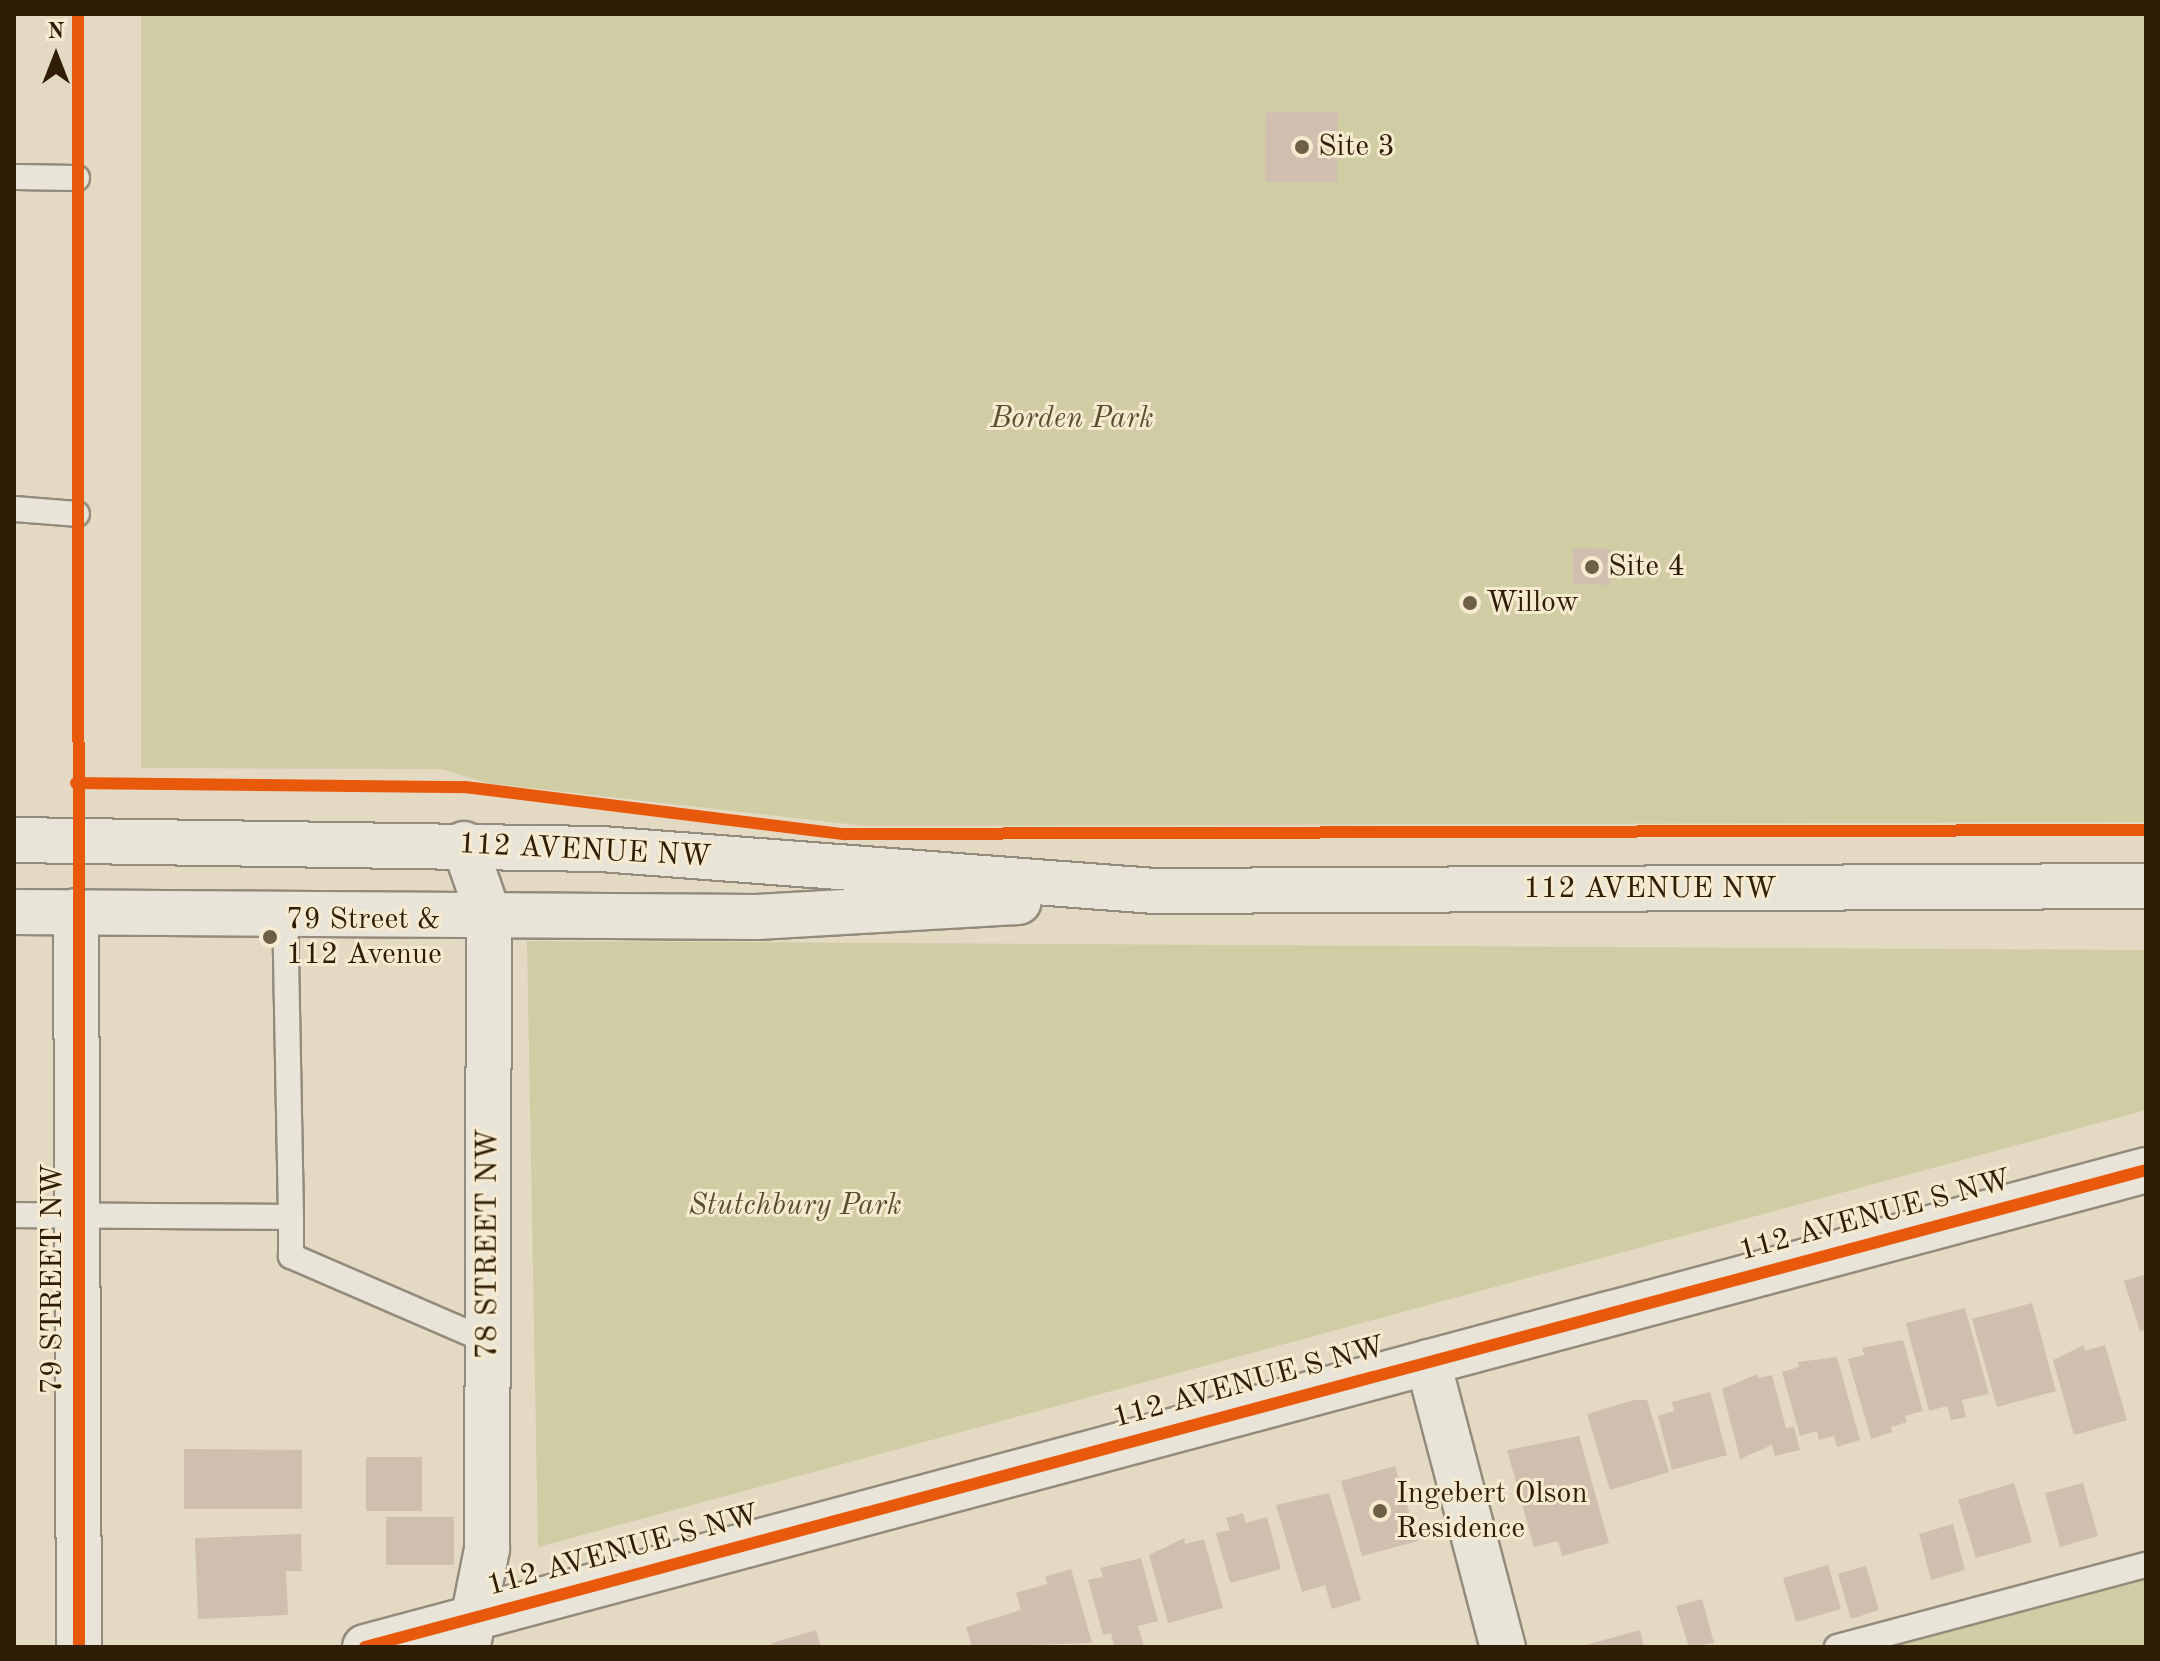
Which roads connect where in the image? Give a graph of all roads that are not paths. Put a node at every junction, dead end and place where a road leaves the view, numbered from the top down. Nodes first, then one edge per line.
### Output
1 (14, 177) edge
2 (77, 178) dead end
3 (14, 509) edge
4 (77, 514) dead end
5 (14, 840) edge
6 (464, 844) junction
7 (2146, 886) edge
8 (1154, 891) junction
9 (76, 911) junction
10 (14, 912) edge
11 (285, 915) junction
12 (489, 916) junction
13 (2146, 1170) edge
14 (14, 1215) edge
15 (79, 1215) junction
16 (291, 1217) junction
17 (487, 1341) junction
18 (1428, 1362) junction
19 (2146, 1565) edge
20 (469, 1633) edge
21 (79, 1647) edge
22 (365, 1647) edge
23 (1503, 1647) edge
24 (1837, 1647) edge

1 - 2 lane
3 - 4 lane
5 - 6 street, 112 AVENUE NW
6 - 8 street, 112 AVENUE NW
6 - 12 street, 78 STREET NW
7 - 8 street, 112 AVENUE NW
8 - 12 street, 112 AVENUE NW
9 - 10 street, 112 AVENUE NW
9 - 11 street, 112 AVENUE NW
9 - 15 street, 79 STREET NW
11 - 12 street, 112 AVENUE NW
11 - 16 lane
12 - 17 street, 78 STREET NW
13 - 18 street, 112 AVENUE S NW
14 - 15 lane
15 - 16 lane
15 - 21 street, 79 STREET NW
16 - 17 lane
17 - 20 street, 78 STREET NW
18 - 20 street, 112 AVENUE S NW
18 - 23 street
19 - 24 lane
20 - 22 street, 112 AVENUE S NW

